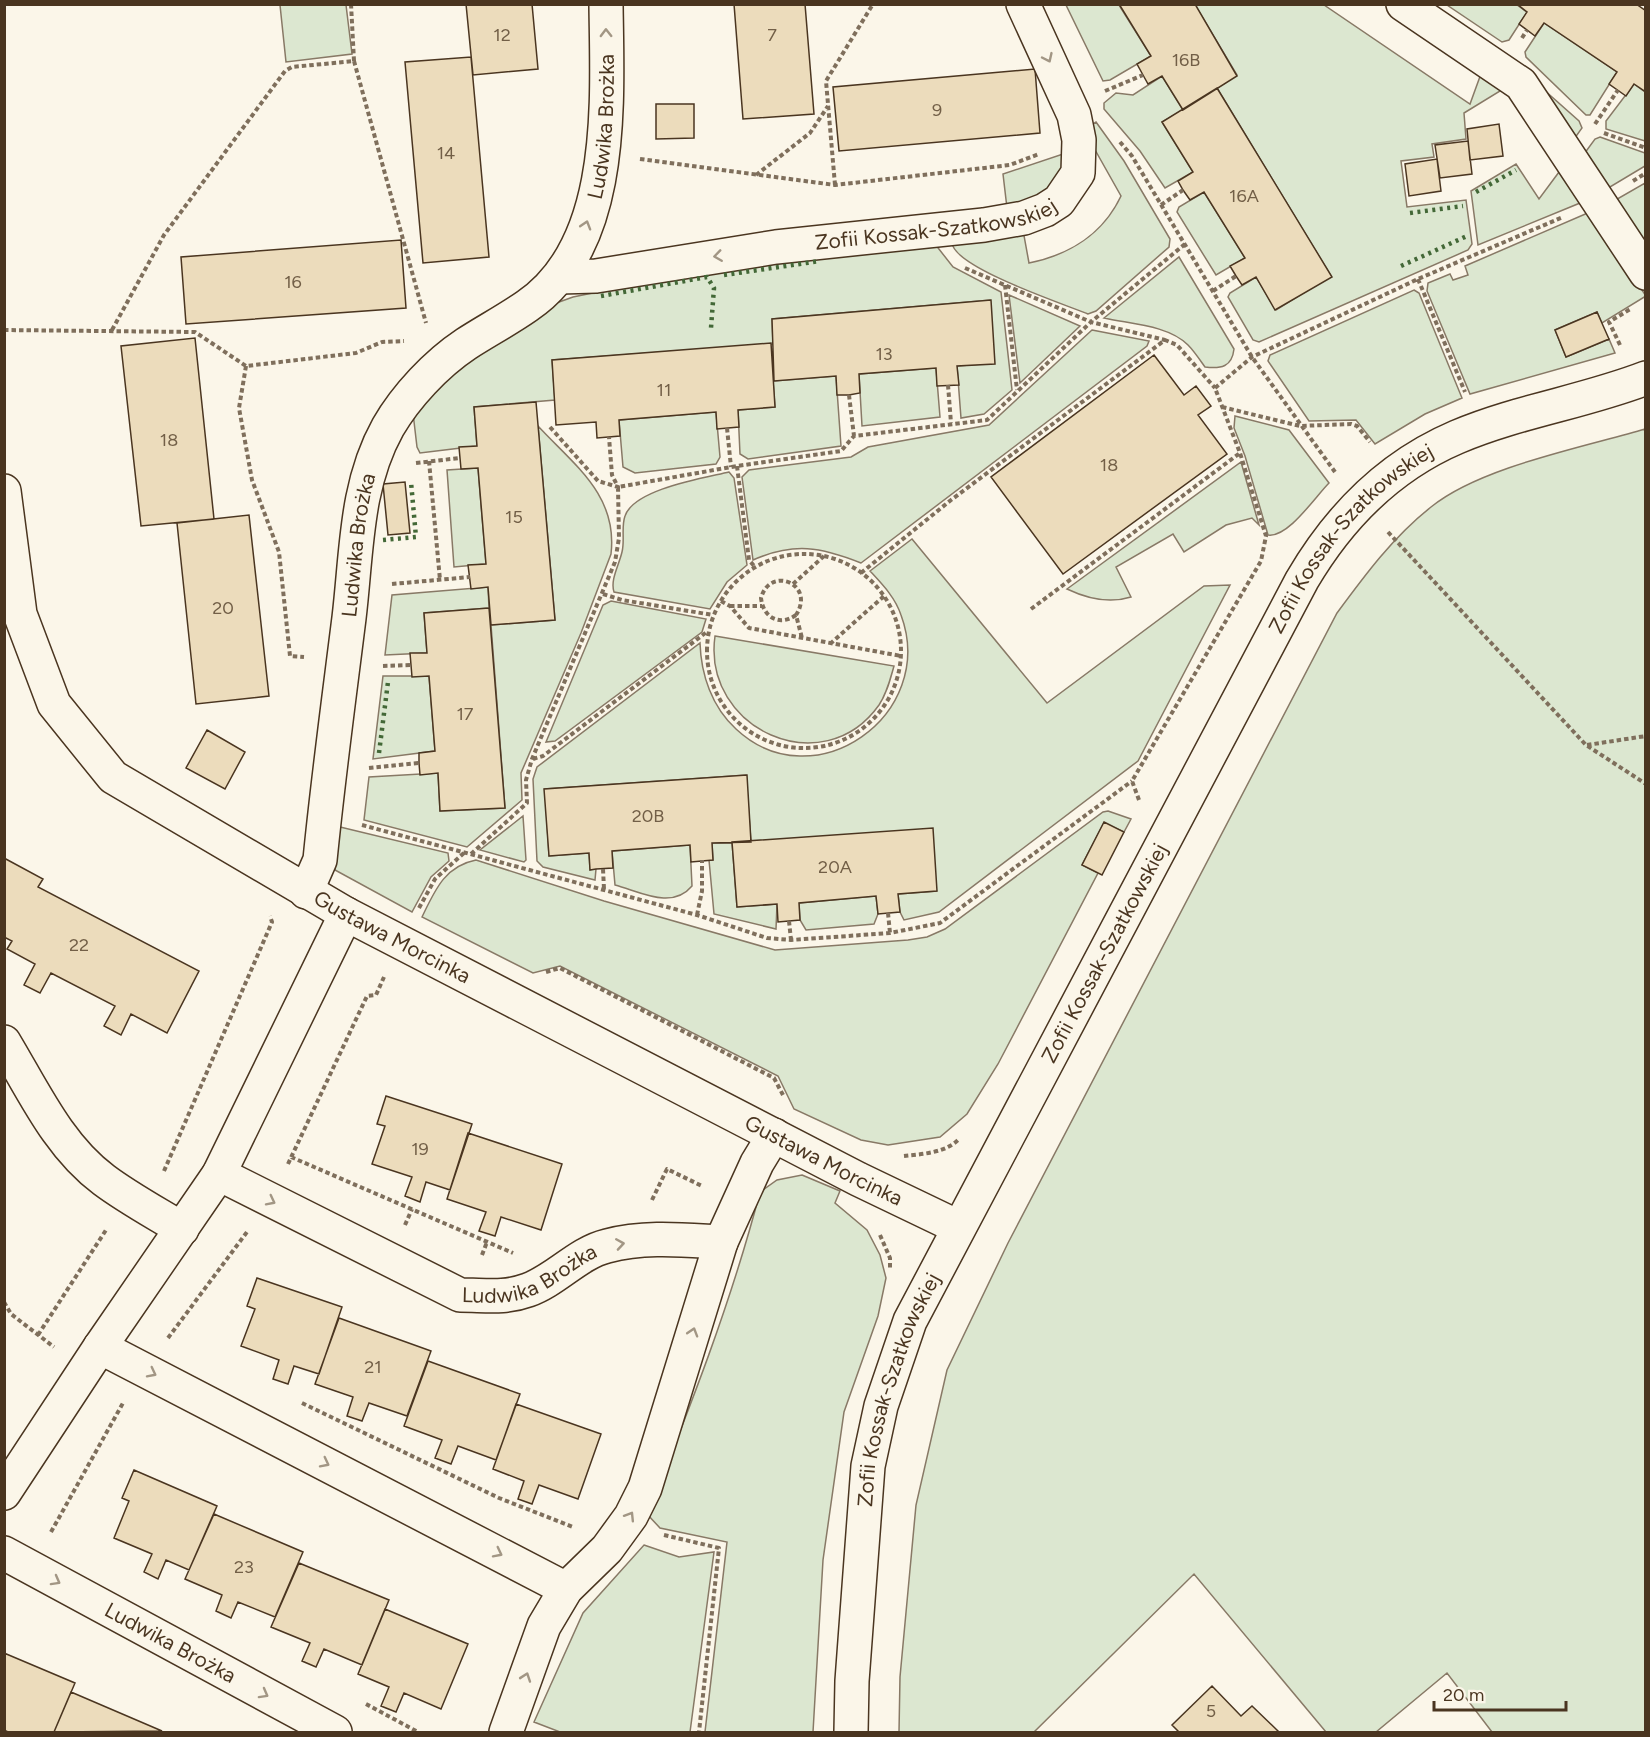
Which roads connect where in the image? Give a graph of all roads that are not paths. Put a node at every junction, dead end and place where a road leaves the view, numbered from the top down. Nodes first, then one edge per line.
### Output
1 (606, 4) edge
2 (1023, 4) edge
3 (1402, 4) edge
4 (1646, 273) edge
5 (560, 277) junction
6 (1646, 378) edge
7 (4, 490) edge
8 (306, 891) junction
9 (346, 914) junction
10 (4, 1042) edge
11 (774, 1135) junction
12 (219, 1174) junction
13 (958, 1227) junction
14 (182, 1229) junction
15 (721, 1242) junction
16 (92, 1359) junction
17 (7, 1482) edge
18 (18, 1560) edge
19 (566, 1589) junction
20 (336, 1732) edge
21 (506, 1732) edge
22 (851, 1732) edge

5 -> 1 street, Ludwika Brożka
2 -> 5 street, Zofii Kossak-Szatkowskiej
3 - 4 street
5 - 8 street, Ludwika Brożka
6 - 13 street, Zofii Kossak-Szatkowskiej
7 - 8 street, Gustawa Morcinka
8 - 9 street, Gustawa Morcinka
9 - 11 street, Gustawa Morcinka
9 - 12 street
10 - 14 street
11 - 13 street, Gustawa Morcinka
11 - 15 street
12 - 14 street
12 -> 15 street, Ludwika Brożka
13 - 22 street, Zofii Kossak-Szatkowskiej
14 - 16 street
19 -> 15 street
16 - 17 street
16 -> 19 street
18 -> 20 street, Ludwika Brożka
21 -> 19 street

